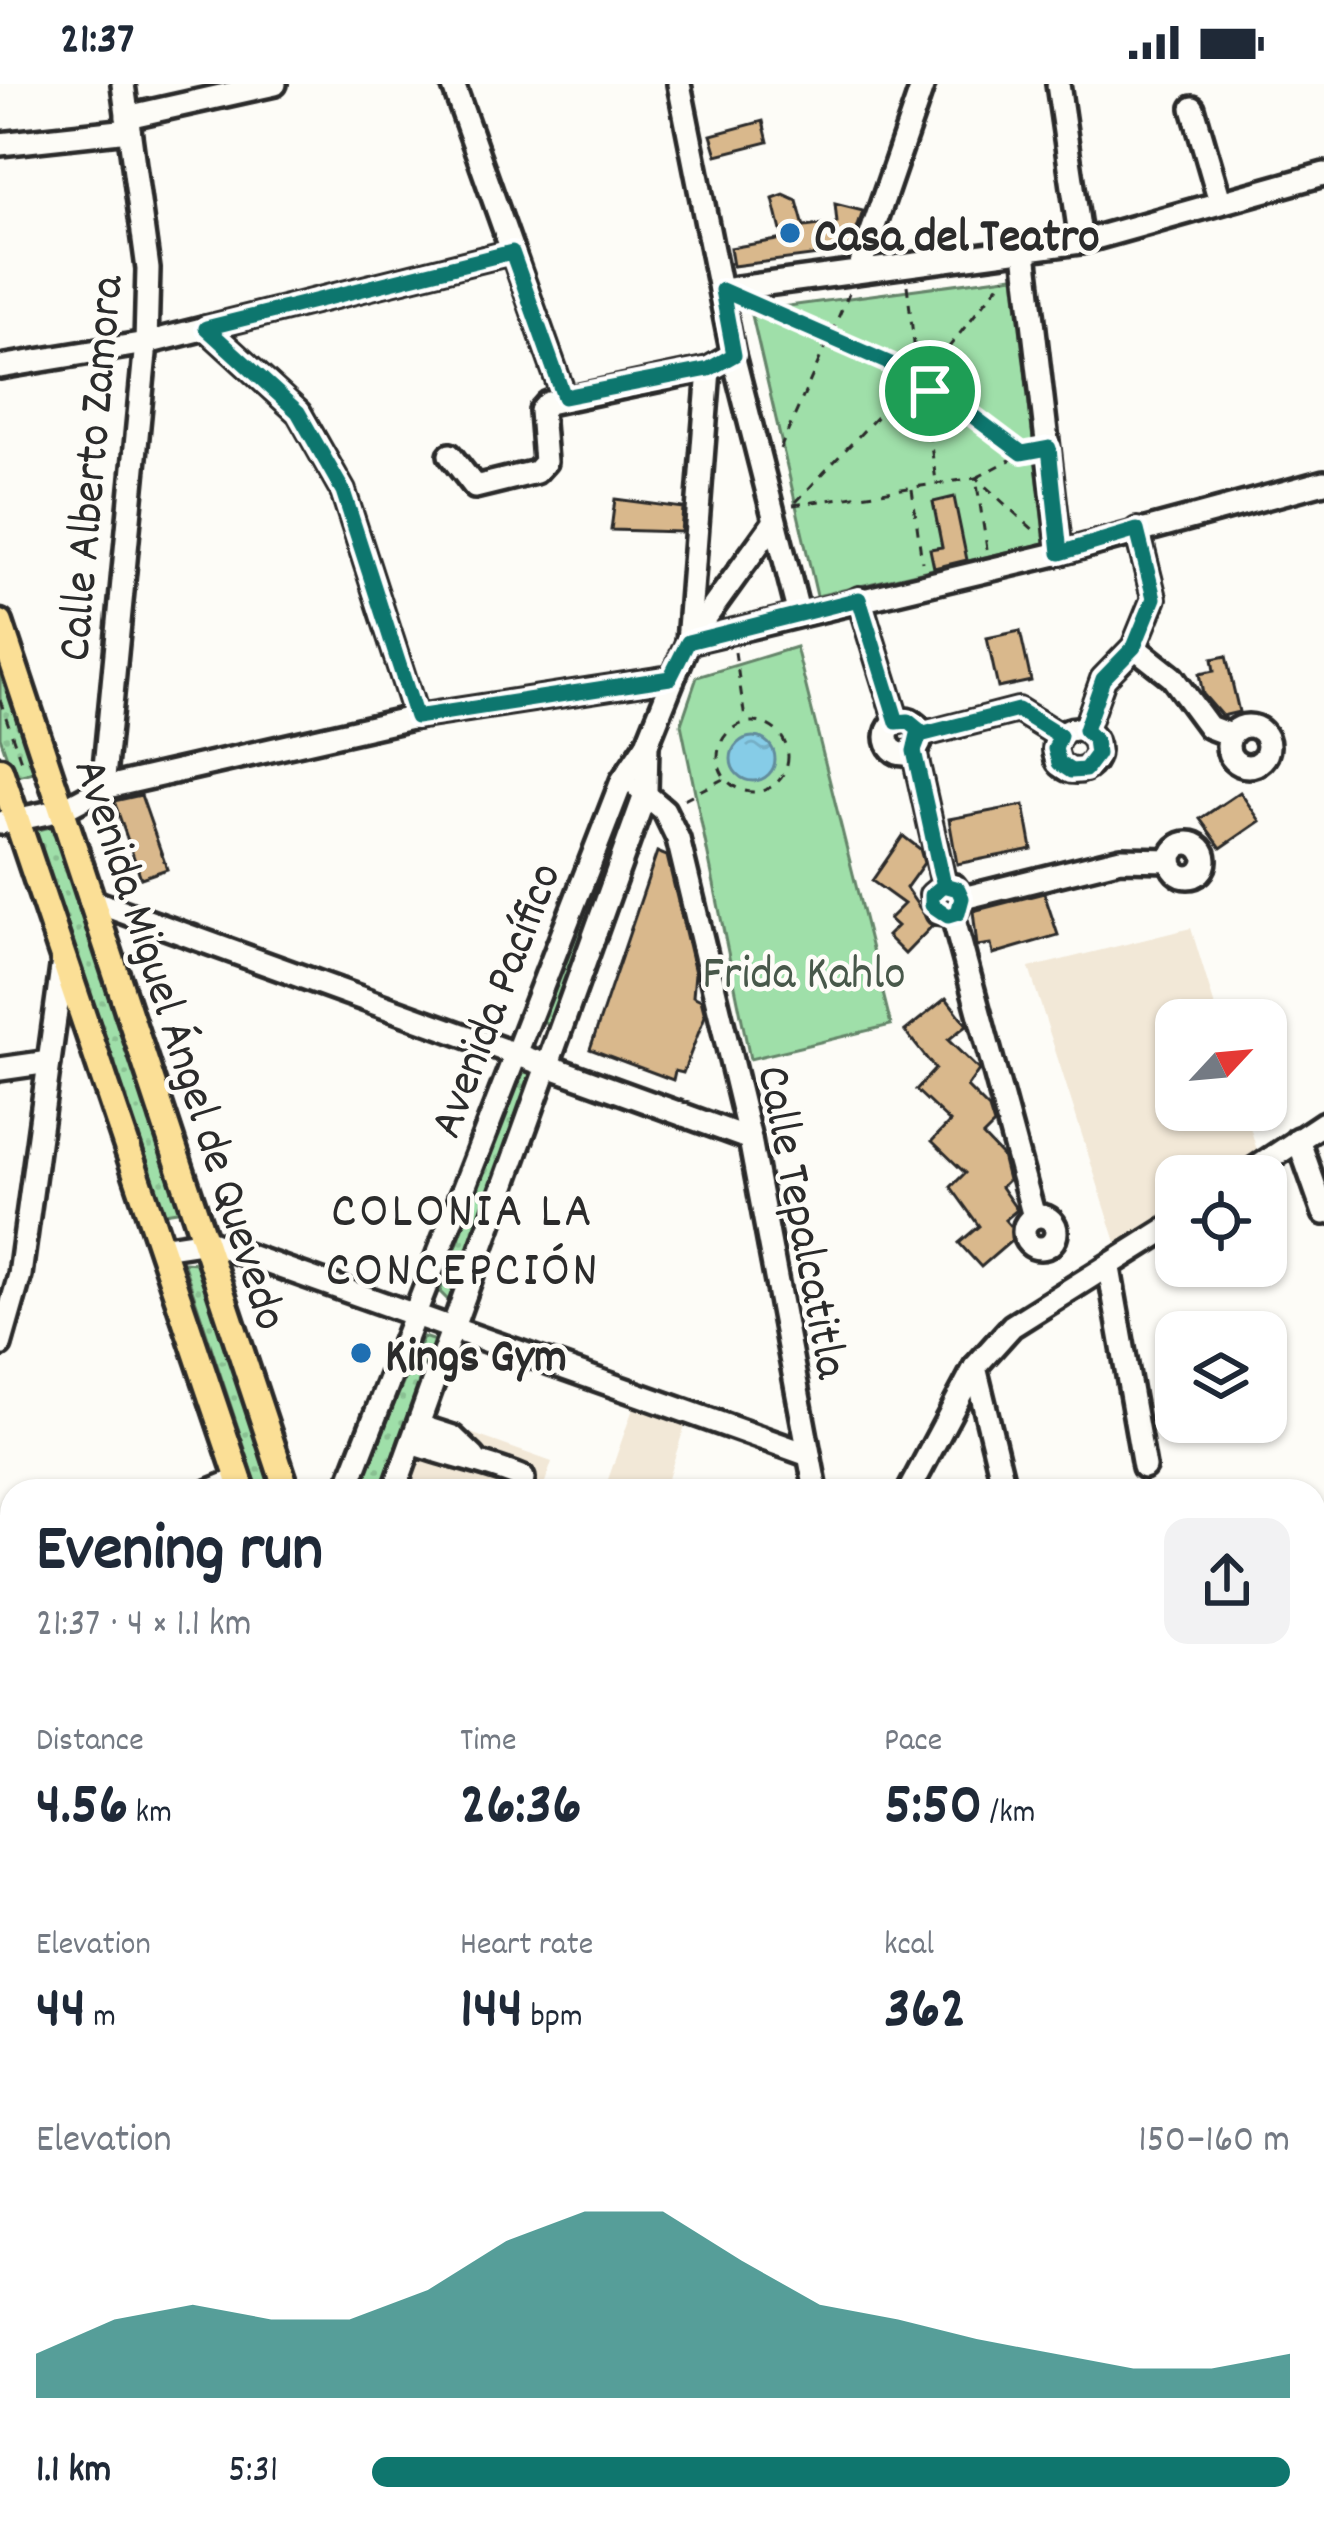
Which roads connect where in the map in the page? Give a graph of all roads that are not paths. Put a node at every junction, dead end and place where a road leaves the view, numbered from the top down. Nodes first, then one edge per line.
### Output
1 (123, 84) edge
2 (275, 84) edge
3 (453, 84) edge
4 (679, 84) edge
5 (923, 84) edge
6 (1058, 84) edge
7 (1192, 108) dead end
8 (128, 123) junction
9 (0, 144) edge
10 (1324, 174) edge
11 (1220, 201) junction
12 (1081, 242) junction
13 (512, 252) junction
14 (1025, 252) junction
15 (863, 258) junction
16 (721, 283) junction
17 (206, 328) junction
18 (146, 343) junction
19 (734, 355) junction
20 (0, 367) edge
21 (709, 369) junction
22 (564, 397) junction
23 (449, 455) dead end
24 (1324, 482) edge
25 (773, 524) junction
26 (1137, 530) junction
27 (1060, 553) junction
28 (859, 599) junction
29 (800, 615) junction
30 (0, 623) edge
31 (688, 642) junction
32 (1134, 647) junction
33 (670, 678) junction
34 (416, 717) junction
35 (1085, 730) junction
36 (1230, 735) dead end
37 (1060, 736) junction
38 (647, 743) junction
39 (917, 743) junction
40 (0, 770) edge
41 (622, 782) junction
42 (103, 788) junction
43 (646, 792) junction
44 (62, 809) junction
45 (9, 821) edge
46 (1171, 860) dead end
47 (90, 900) junction
48 (953, 900) junction
49 (63, 960) junction
50 (514, 1051) junction
51 (49, 1062) junction
52 (550, 1064) junction
53 (0, 1069) edge
54 (1324, 1123) edge
55 (1298, 1138) junction
56 (750, 1139) junction
57 (1274, 1155) edge
58 (1324, 1213) edge
59 (1034, 1217) dead end
60 (1155, 1237) edge
61 (206, 1241) junction
62 (161, 1249) junction
63 (1109, 1268) junction
64 (10, 1276) edge
65 (418, 1313) junction
66 (457, 1327) junction
67 (0, 1345) edge
68 (975, 1367) junction
69 (416, 1434) junction
70 (809, 1455) junction
71 (1144, 1466) dead end
72 (239, 1479) edge
73 (283, 1479) edge
74 (351, 1479) edge
75 (399, 1479) edge
76 (503, 1479) edge
77 (814, 1479) edge
78 (915, 1479) edge
79 (1002, 1479) edge

1 - 8 street, Calle Alberto Zamora
2 - 8 street
3 - 13 street
4 - 16 street
5 - 15 street
6 - 12 street
7 - 11 street
8 - 9 street
8 - 18 street, Calle Alberto Zamora
10 - 11 street
11 - 12 street
12 - 14 street
13 - 17 street
13 - 22 street
14 - 15 street
14 - 27 street
15 - 16 street
16 - 19 street
17 - 18 street
17 - 34 street
18 - 20 street
18 - 42 street, Calle Alberto Zamora
19 - 21 street
19 - 25 street
21 - 22 street
21 - 31 street
22 - 23 street
24 - 26 street
25 - 29 street
25 - 31 street, Avenida Pacífico
26 - 27 street
26 - 32 street
27 - 28 street
28 - 29 street
28 - 39 street
29 - 31 street
30 - 44 main road, Avenida Miguel Ángel de Quevedo
31 - 33 street, Avenida Pacífico
32 - 35 street
32 - 36 street
33 - 34 street
33 - 38 street, Avenida Pacífico
34 - 42 street
35 - 37 street
35 - 37 street
37 - 39 street
38 - 41 street, Avenida Pacífico
38 - 43 street, Avenida Pacífico
39 - 48 street
40 - 45 main road, Avenida Miguel Ángel de Quevedo
41 - 43 street, Calle Tepalcatitla
41 - 50 street, Avenida Pacífico
42 - 44 street
43 - 52 street, Avenida Pacífico
43 - 56 street, Calle Tepalcatitla
44 - 45 street
44 - 47 main road, Avenida Miguel Ángel de Quevedo
45 - 49 main road, Avenida Miguel Ángel de Quevedo
46 - 48 street
47 - 50 street
47 - 61 main road, Avenida Miguel Ángel de Quevedo
48 - 59 street
49 - 51 street
49 - 62 main road, Avenida Miguel Ángel de Quevedo
50 - 52 street
50 - 65 street, Avenida Pacífico
51 - 53 street
51 - 64 street
52 - 56 street
52 - 66 street, Avenida Pacífico
54 - 55 street
55 - 57 street
55 - 58 street
56 - 70 street, Calle Tepalcatitla
60 - 63 street
61 - 62 street
61 - 65 street
61 - 73 main road, Avenida Miguel Ángel de Quevedo
62 - 72 main road, Avenida Miguel Ángel de Quevedo
63 - 68 street
63 - 71 street
64 - 67 street
65 - 66 street
65 - 74 street, Avenida Pacífico
66 - 69 street, Avenida Pacífico
66 - 70 street
68 - 78 street
68 - 79 street
69 - 75 street, Avenida Pacífico
69 - 76 street
70 - 77 street, Calle Tepalcatitla

